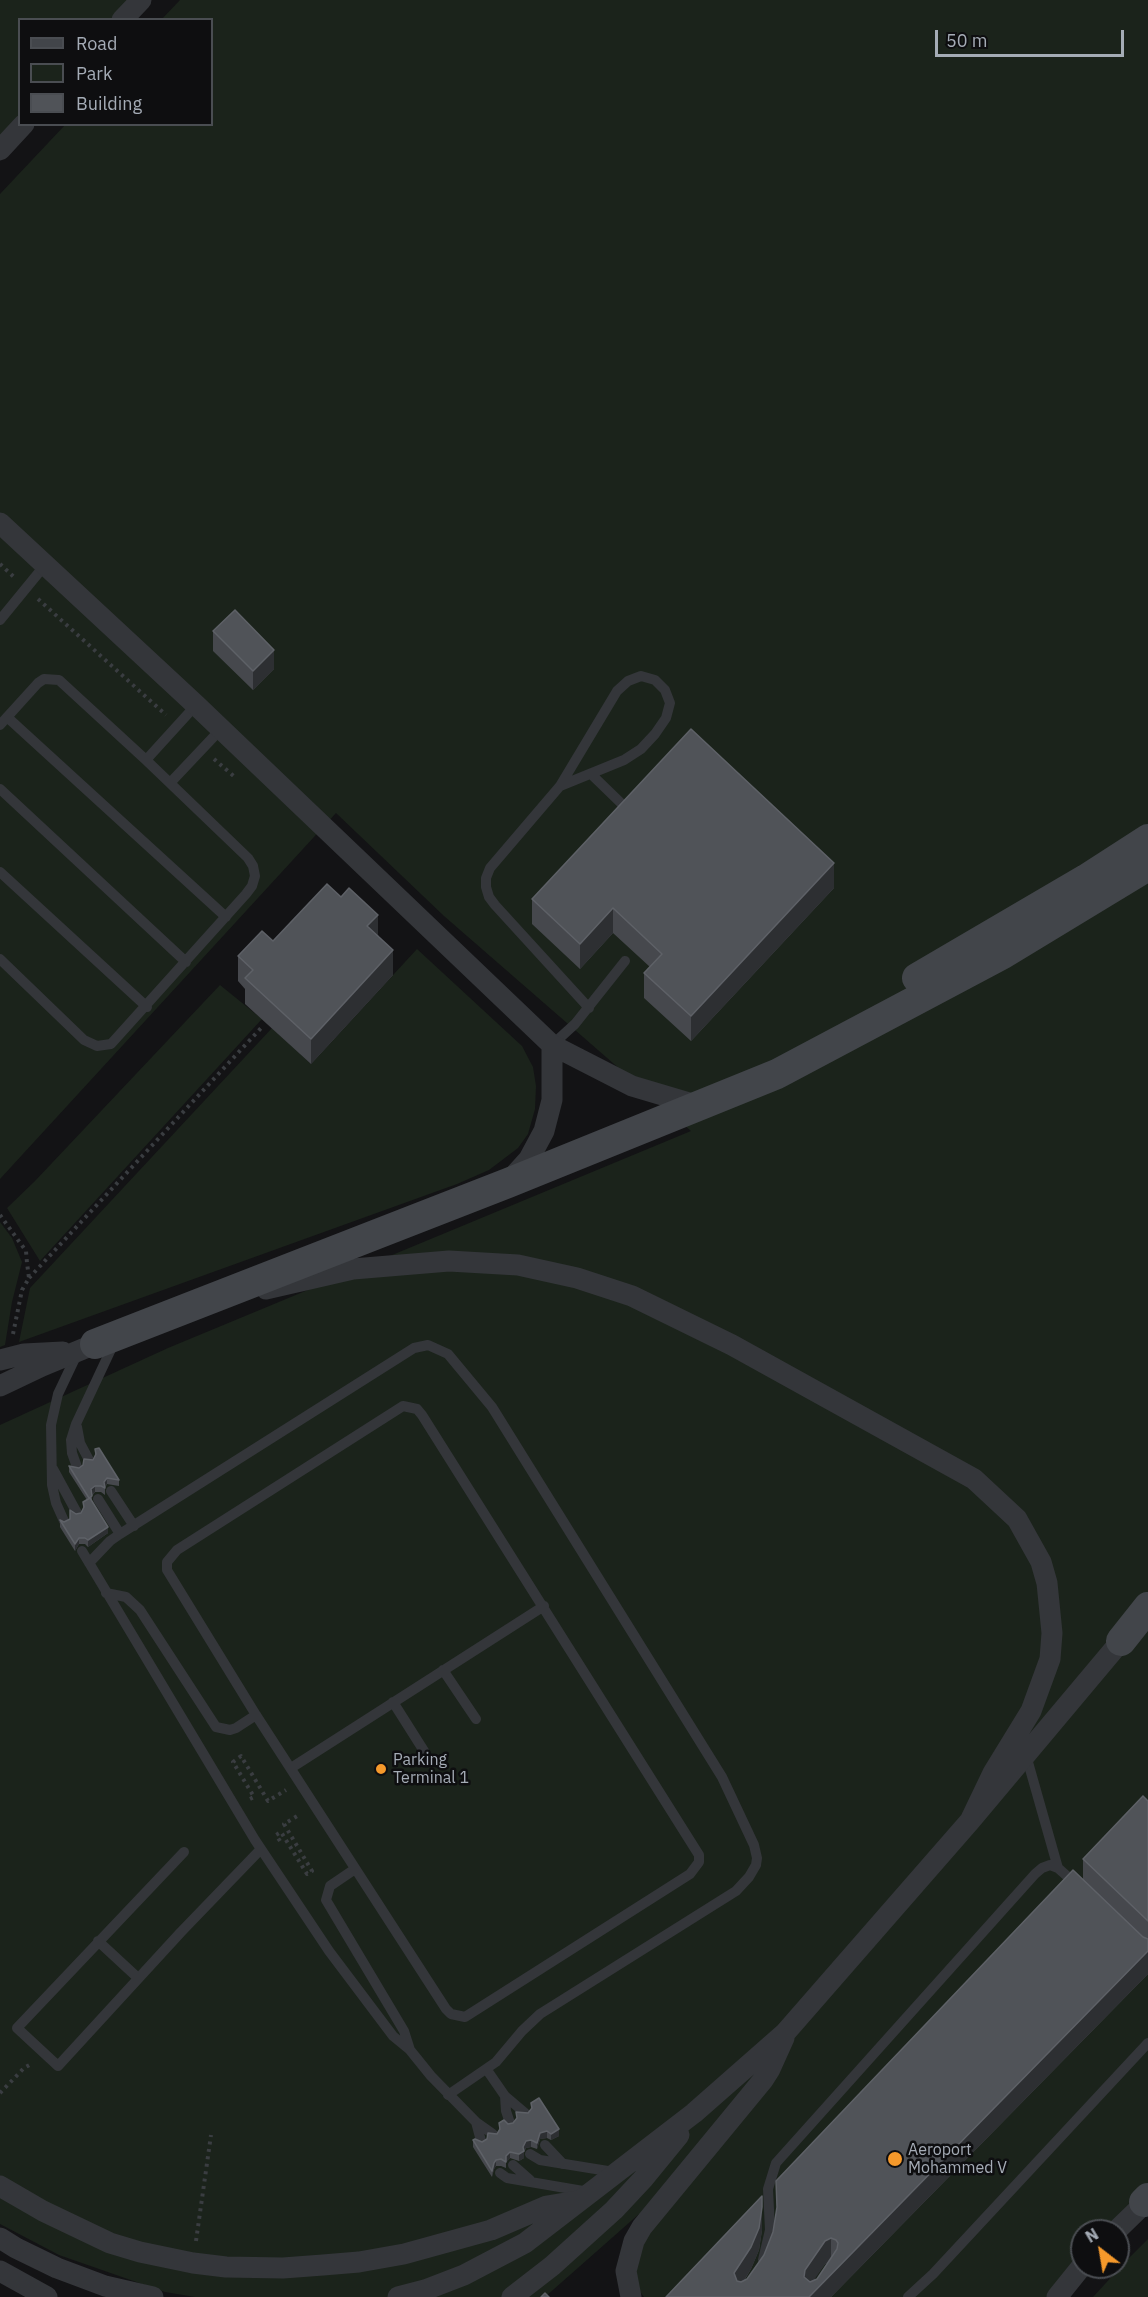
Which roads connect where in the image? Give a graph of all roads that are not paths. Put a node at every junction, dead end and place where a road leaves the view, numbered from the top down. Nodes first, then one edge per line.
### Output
1 (141, 0) edge
2 (124, 18) edge
3 (22, 126) edge
4 (0, 150) edge
5 (0, 523) edge
6 (45, 565) junction
7 (0, 620) edge
8 (196, 705) junction
9 (4, 721) edge
10 (221, 729) junction
11 (146, 760) junction
12 (591, 774) junction
13 (170, 783) junction
14 (560, 786) junction
15 (0, 789) edge
16 (624, 807) edge
17 (1148, 839) edge
18 (1148, 866) edge
19 (0, 872) edge
20 (226, 917) junction
21 (0, 959) edge
22 (625, 961) dead end
23 (186, 962) junction
24 (147, 1007) junction
25 (589, 1008) junction
26 (552, 1045) junction
27 (777, 1074) junction
28 (696, 1105) junction
29 (508, 1183) junction
30 (204, 1302) junction
31 (97, 1344) junction
32 (6, 1358) edge
33 (42, 1366) junction
34 (0, 1386) edge
35 (0, 1404) edge
36 (76, 1424) junction
37 (89, 1460) edge
38 (51, 1466) junction
39 (78, 1467) edge
40 (111, 1491) dead end
41 (98, 1499) dead end
42 (77, 1512) edge
43 (64, 1521) edge
44 (134, 1526) junction
45 (120, 1534) junction
46 (82, 1551) dead end
47 (88, 1563) junction
48 (106, 1593) junction
49 (544, 1606) junction
50 (1148, 1607) edge
51 (1148, 1625) edge
52 (1121, 1641) junction
53 (444, 1670) junction
54 (393, 1702) junction
55 (255, 1714) junction
56 (476, 1719) dead end
57 (424, 1751) dead end
58 (1026, 1754) junction
59 (291, 1768) junction
60 (970, 1821) junction
61 (261, 1849) junction
62 (184, 1852) dead end
63 (1059, 1868) junction
64 (355, 1869) junction
65 (1082, 1890) edge
66 (98, 1941) junction
67 (138, 1978) junction
68 (785, 2033) junction
69 (1148, 2043) edge
70 (410, 2050) junction
71 (487, 2070) junction
72 (448, 2095) junction
73 (505, 2096) junction
74 (525, 2113) edge
75 (694, 2113) junction
76 (476, 2122) junction
77 (510, 2123) edge
78 (493, 2134) edge
79 (481, 2141) edge
80 (545, 2145) dead end
81 (530, 2154) dead end
82 (563, 2164) junction
83 (513, 2165) dead end
84 (500, 2173) dead end
85 (617, 2173) junction
86 (533, 2182) junction
87 (0, 2186) edge
88 (583, 2197) junction
89 (1147, 2200) edge
90 (1128, 2219) edge
91 (8, 2243) edge
92 (0, 2270) edge
93 (758, 2273) edge
94 (1072, 2279) edge
95 (47, 2297) edge
96 (153, 2297) edge
97 (398, 2297) edge
98 (512, 2297) edge
99 (631, 2297) edge
100 (908, 2297) edge
101 (1058, 2297) edge

1 - 2 street
3 - 4 street
5 - 6 street
6 - 7 lane
6 - 8 street
8 - 10 street
8 - 11 lane
9 - 11 lane
9 - 20 lane
10 - 13 lane
10 - 26 street
11 - 13 lane
12 - 14 lane
12 - 14 lane
12 - 16 lane
13 - 20 lane
14 - 25 lane
15 - 23 lane
17 - 27 main road
18 - 27 main road
19 - 24 lane
20 - 23 lane
21 - 24 lane
22 - 25 lane
23 - 24 lane
25 - 26 lane
26 - 28 street
26 - 29 street
27 - 28 main road
28 - 29 main road
29 - 30 main road
30 - 31 main road
30 - 60 street
31 - 32 street
31 - 33 street
31 - 36 lane
31 - 38 lane
33 - 34 street
33 - 35 street
36 - 37 lane
36 - 39 lane
38 - 42 lane
38 - 43 lane
40 - 44 lane
41 - 45 lane
44 - 45 lane
44 - 71 lane
45 - 47 lane
46 - 47 lane
47 - 48 lane
48 - 55 lane
48 - 61 lane
49 - 53 lane
49 - 55 lane
49 - 64 lane
50 - 52 main road
51 - 52 street
52 - 58 street
53 - 54 lane
53 - 56 lane
54 - 57 lane
54 - 59 lane
55 - 59 lane
58 - 60 street
58 - 63 lane
59 - 64 lane
60 - 68 street
61 - 67 lane
61 - 70 lane
62 - 66 lane
63 - 65 lane
63 - 93 lane
64 - 70 lane
66 - 67 lane
66 - 67 lane
68 - 75 street
68 - 99 street
69 - 100 lane
70 - 72 lane
71 - 72 lane
71 - 73 lane
72 - 76 lane
73 - 74 lane
73 - 77 lane
75 - 85 street
75 - 98 street
76 - 78 lane
76 - 79 lane
80 - 82 lane
81 - 82 lane
82 - 85 lane
83 - 86 lane
84 - 86 lane
85 - 88 street
86 - 88 lane
87 - 88 street
88 - 97 street
89 - 90 street
91 - 92 street
91 - 96 street
92 - 95 street
94 - 101 street

